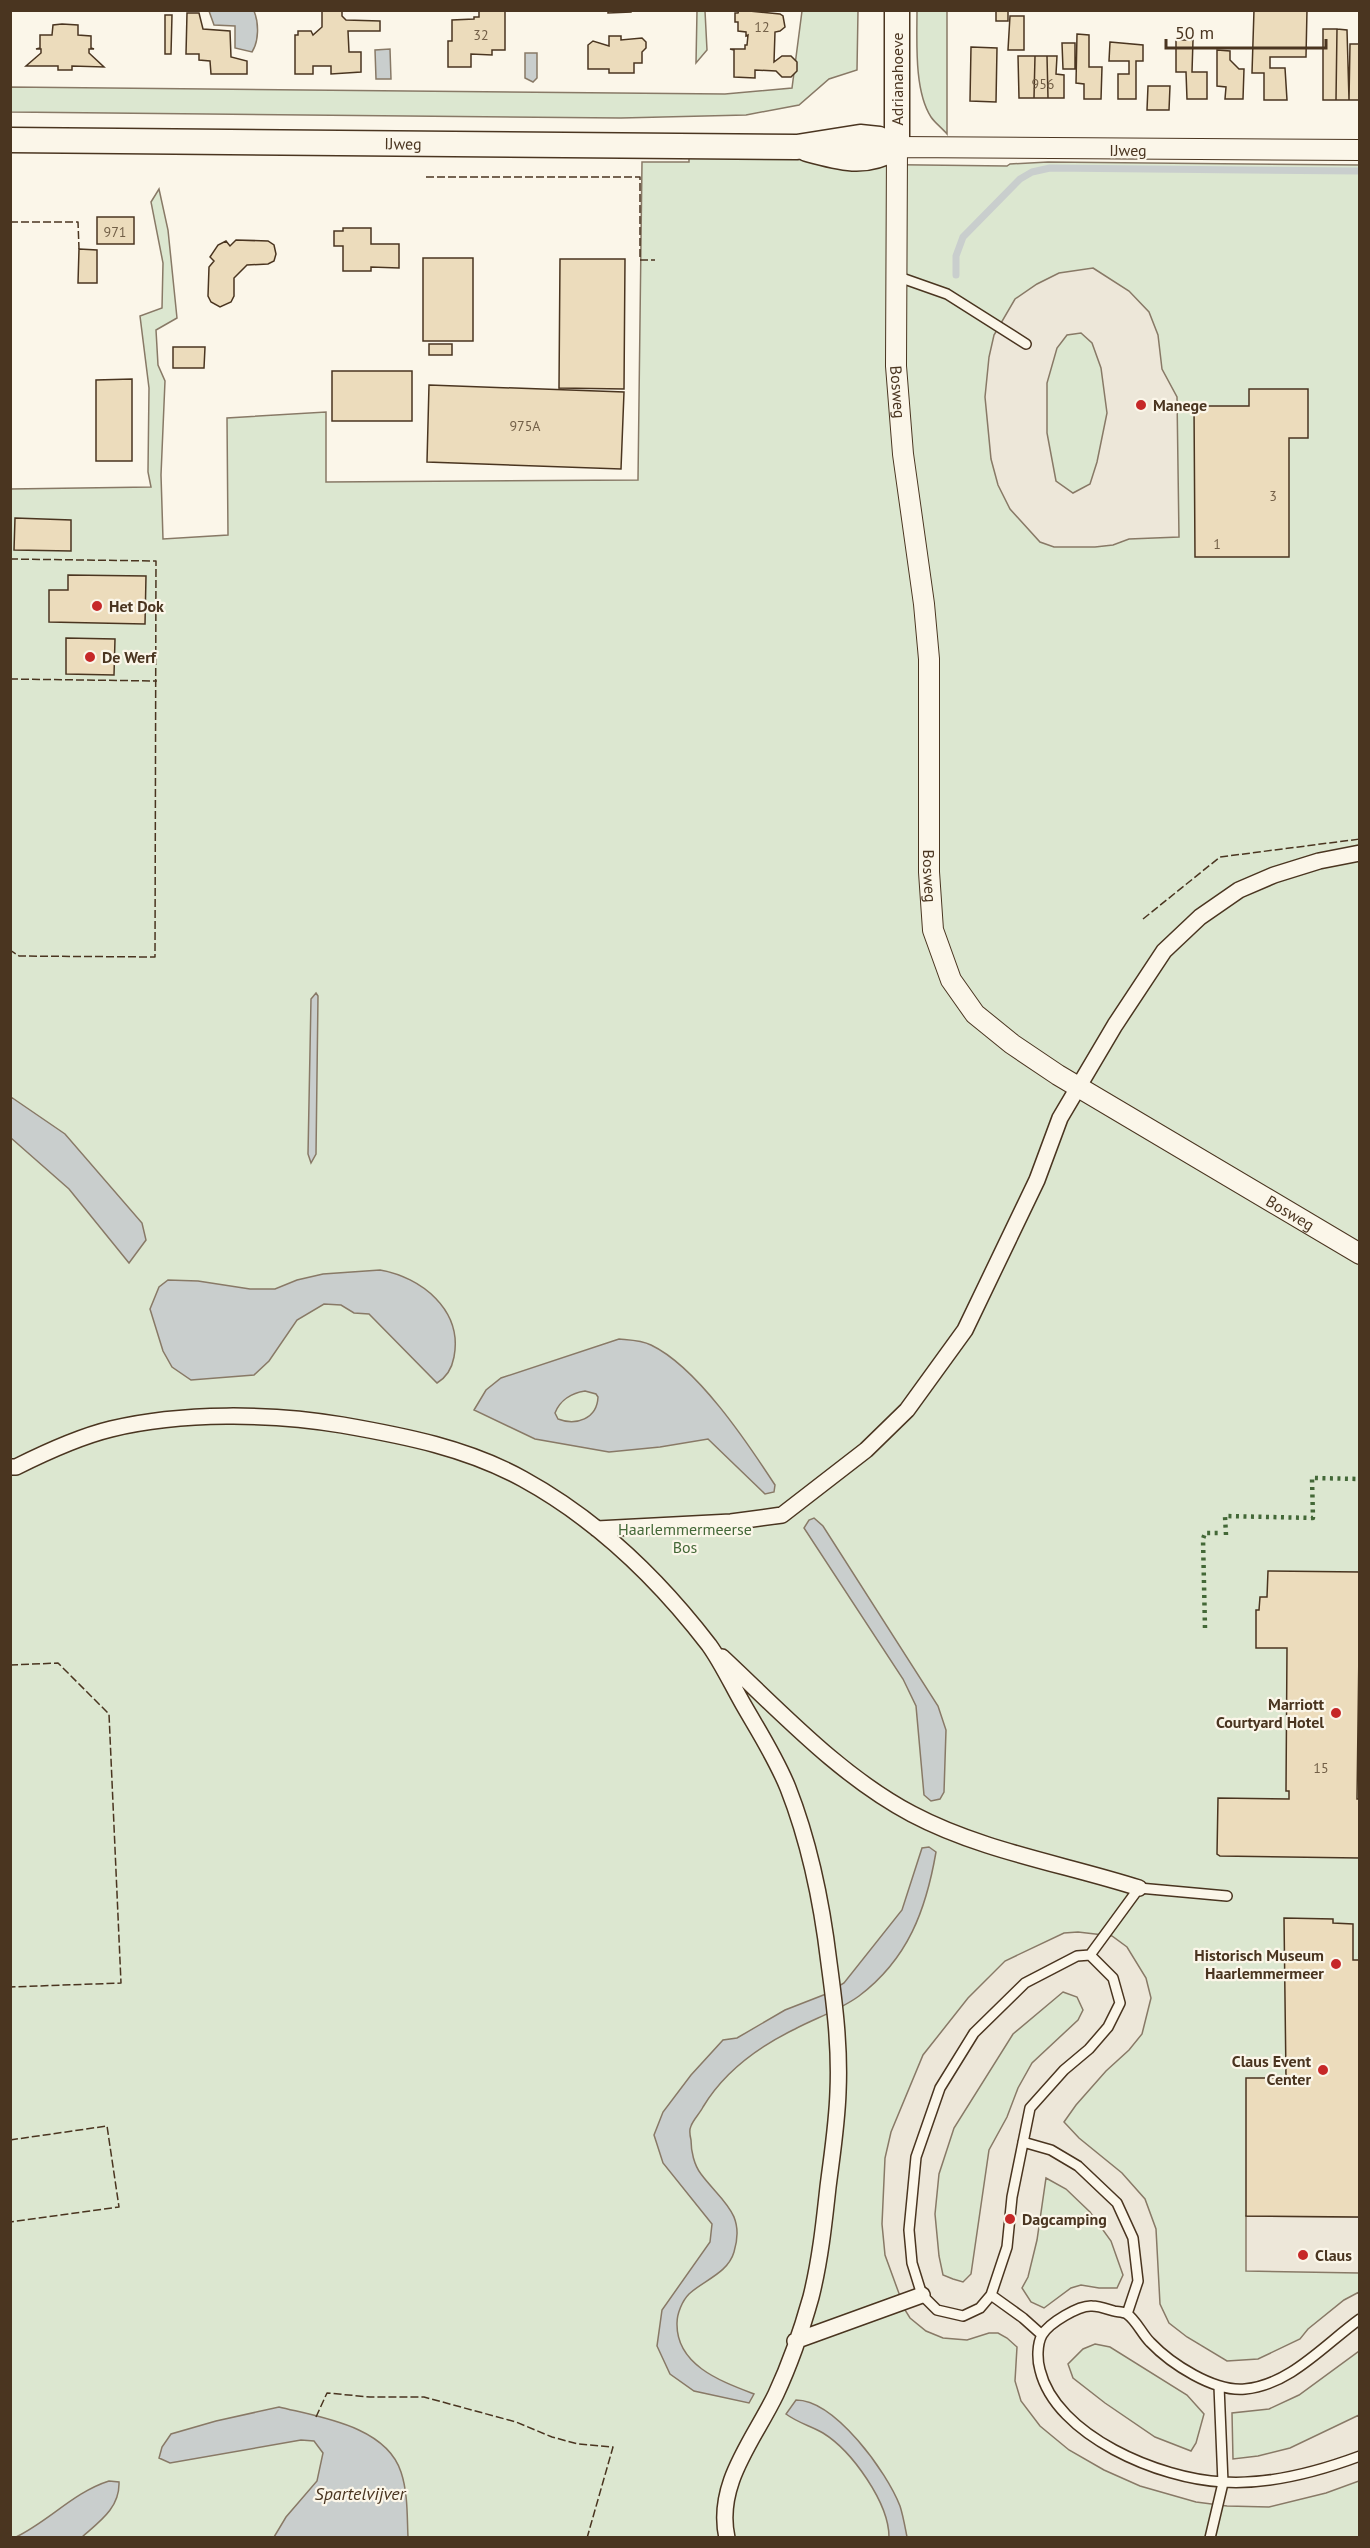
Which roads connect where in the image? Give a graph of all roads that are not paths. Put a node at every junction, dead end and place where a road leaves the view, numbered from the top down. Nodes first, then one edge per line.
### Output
1 (897, 10) edge
2 (10, 140) edge
3 (897, 147) junction
4 (1359, 150) edge
5 (896, 276) junction
6 (1026, 344) dead end
7 (1359, 853) edge
8 (1078, 1087) junction
9 (1359, 1254) edge
10 (12, 1469) edge
11 (597, 1529) junction
12 (711, 1647) junction
13 (1139, 1887) junction
14 (1227, 1896) dead end
15 (1090, 1955) junction
16 (1023, 2142) junction
17 (922, 2295) junction
18 (991, 2295) junction
19 (1127, 2314) junction
20 (1359, 2319) edge
21 (1042, 2335) junction
22 (795, 2341) junction
23 (1219, 2386) junction
24 (1359, 2456) edge
25 (1223, 2482) junction
26 (727, 2538) edge
27 (1210, 2538) edge

1 - 3 street, Adrianahoeve
2 - 3 street, IJweg
3 - 4 street, IJweg
3 - 5 street, Bosweg
5 - 6 lane
5 - 8 street, Bosweg
7 - 8 street
8 - 9 street, Bosweg
8 - 11 street
10 - 11 street
11 - 12 street
12 - 13 street
12 - 22 street
13 - 14 lane
13 - 15 lane
15 - 16 lane
15 - 17 lane
16 - 18 lane
16 - 19 lane
17 - 18 lane
17 - 22 street
18 - 21 lane
19 - 21 lane
19 - 23 lane
20 - 23 lane
21 - 25 lane
22 - 26 street
23 - 25 lane
24 - 25 lane
25 - 27 lane

